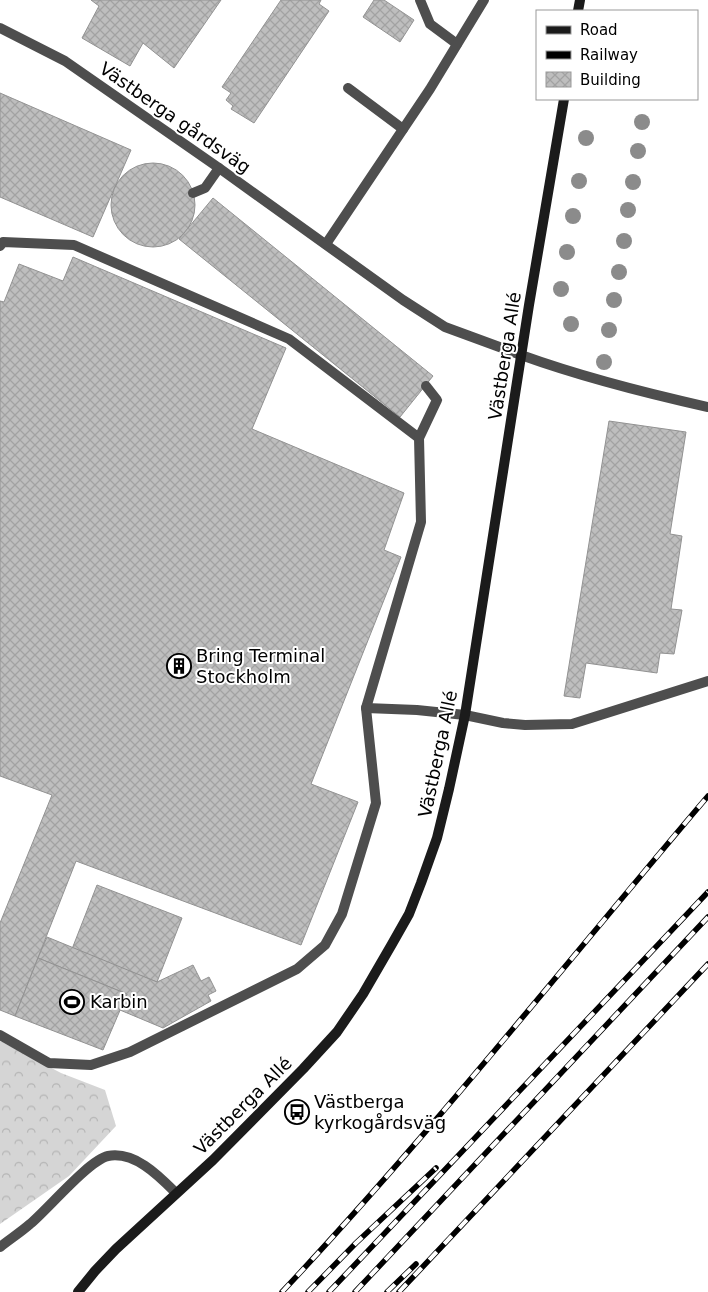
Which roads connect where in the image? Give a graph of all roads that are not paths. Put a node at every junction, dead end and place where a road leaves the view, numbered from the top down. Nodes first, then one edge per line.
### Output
1 (420, 0) edge
2 (484, 0) edge
3 (0, 28) edge
4 (457, 44) junction
5 (348, 88) dead end
6 (564, 100) edge
7 (403, 129) junction
8 (219, 168) junction
9 (193, 193) dead end
10 (326, 244) junction
11 (0, 246) edge
12 (521, 355) junction
13 (426, 386) dead end
14 (708, 407) edge
15 (420, 438) junction
16 (708, 681) edge
17 (366, 708) junction
18 (465, 715) junction
19 (0, 1035) edge
20 (176, 1193) junction
21 (0, 1247) edge
22 (78, 1292) edge

1 - 4 street
2 - 4 street
3 - 8 street, Västberga gårdsväg
4 - 7 street
5 - 7 street
6 - 12 street, Västberga Allé
7 - 10 street
8 - 9 street
8 - 10 street, Västberga gårdsväg
10 - 12 street, Västberga gårdsväg
11 - 15 street
12 - 14 street, Västberga gårdsväg
12 - 18 street, Västberga Allé
13 - 15 street
15 - 17 street
16 - 18 street
17 - 18 street
17 - 19 street
18 - 20 street, Västberga Allé
20 - 21 street
20 - 22 street, Västberga Allé

